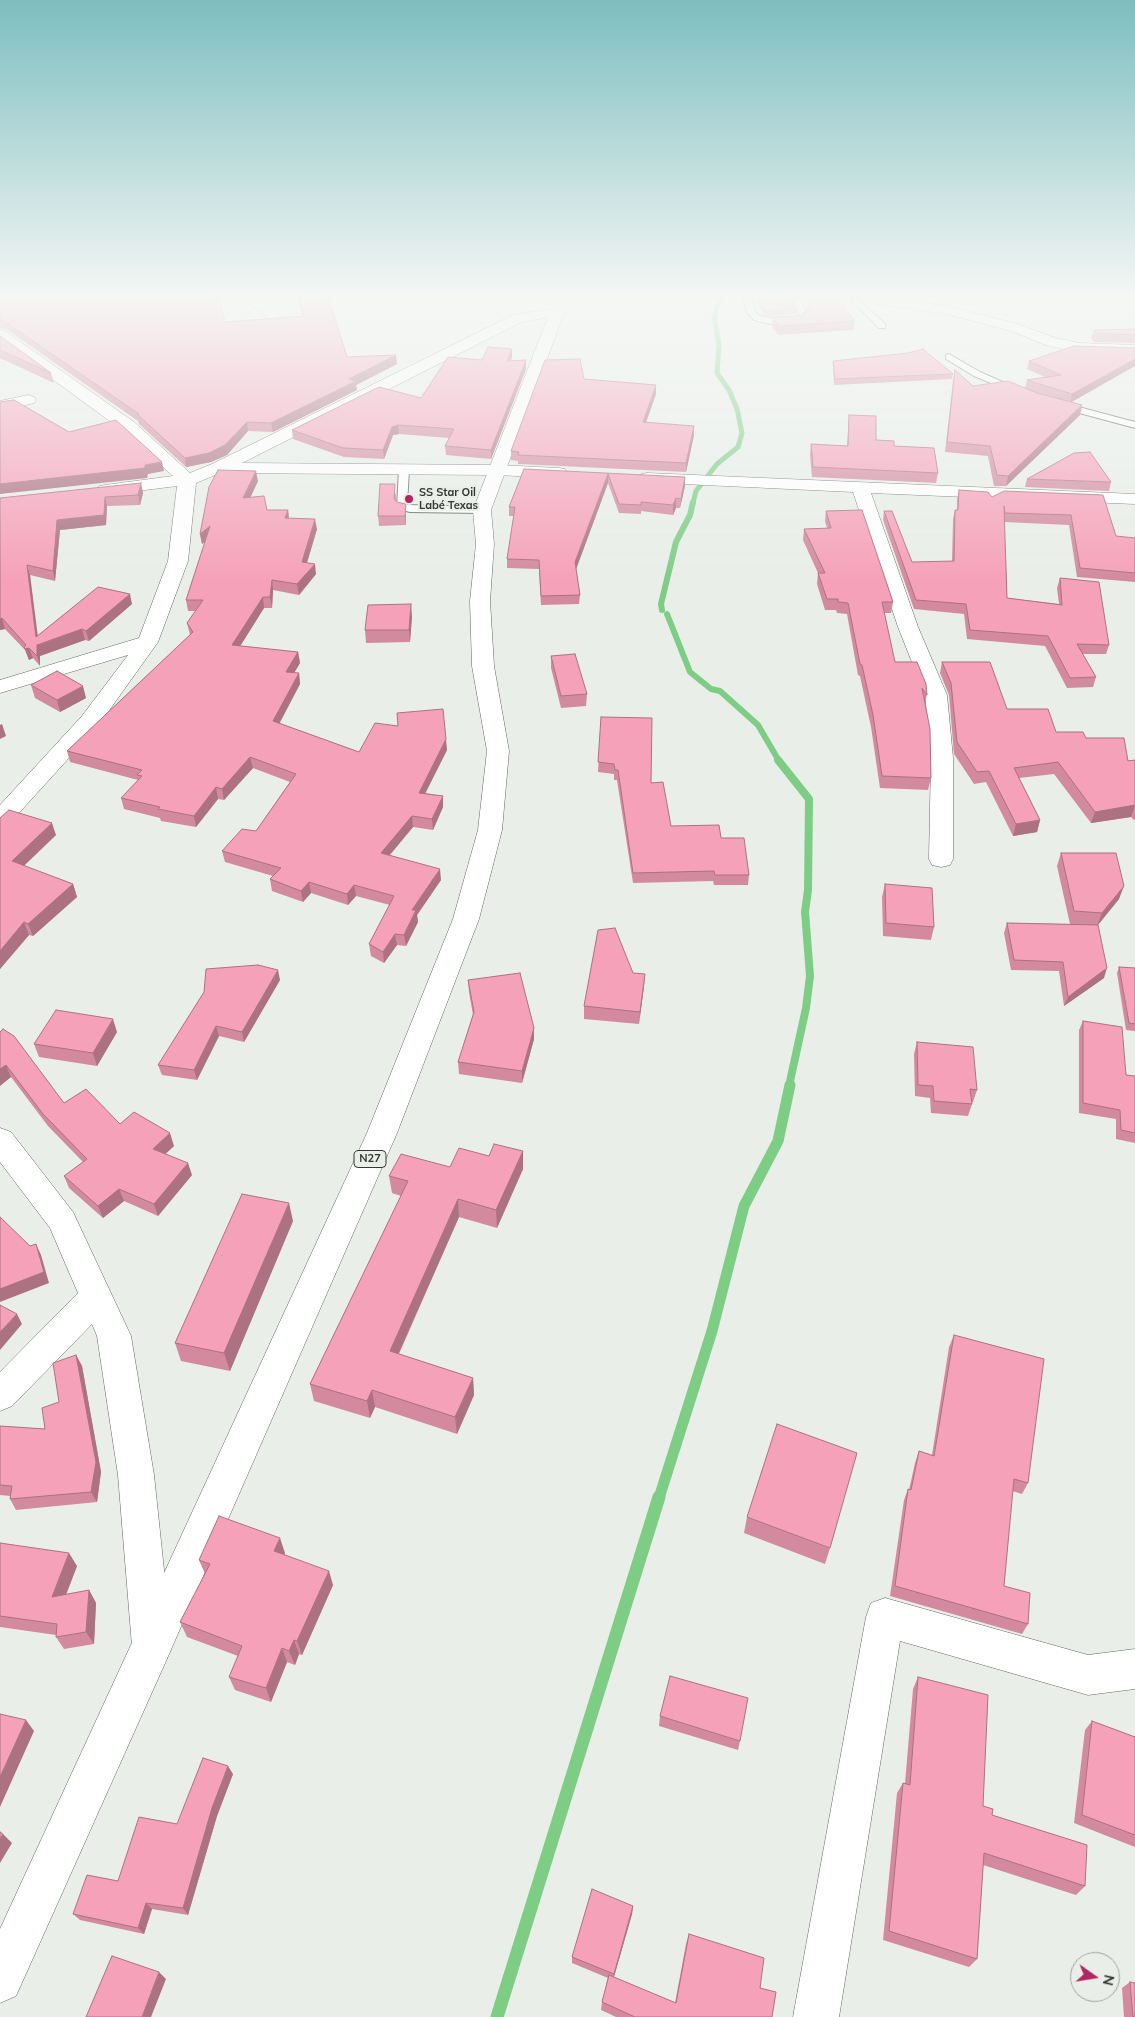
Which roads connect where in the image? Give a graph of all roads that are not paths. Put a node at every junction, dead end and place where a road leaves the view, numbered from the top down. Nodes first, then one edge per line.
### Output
1 (82, 393) edge
2 (368, 393) edge
3 (527, 393) edge
4 (1023, 393) edge
5 (1030, 396) edge
6 (28, 400) dead end
7 (1047, 401) edge
8 (0, 406) edge
9 (1135, 425) edge
10 (218, 468) junction
11 (404, 469) junction
12 (496, 470) junction
13 (574, 474) edge
14 (634, 477) edge
15 (187, 480) junction
16 (860, 487) junction
17 (89, 492) edge
18 (1135, 499) edge
19 (482, 510) junction
20 (148, 642) junction
21 (0, 687) edge
22 (0, 820) edge
23 (940, 859) dead end
24 (0, 1140) edge
25 (96, 1297) junction
26 (0, 1395) edge
27 (152, 1648) junction
28 (1135, 1669) edge
29 (0, 1980) edge
30 (816, 2017) edge

1 - 15 street
2 - 10 street
3 - 12 street, N27
4 - 5 lane
6 - 8 street
7 - 9 lane
10 - 11 street
10 - 15 street
11 - 12 street
11 - 19 lane
12 - 13 street
12 - 19 street, N27
14 - 16 street
15 - 17 street
15 - 20 street
16 - 18 street
16 - 23 street
19 - 27 street, N27
20 - 21 street
20 - 22 street
24 - 25 street
25 - 26 street
25 - 27 street
27 - 29 street, N27
28 - 30 street

